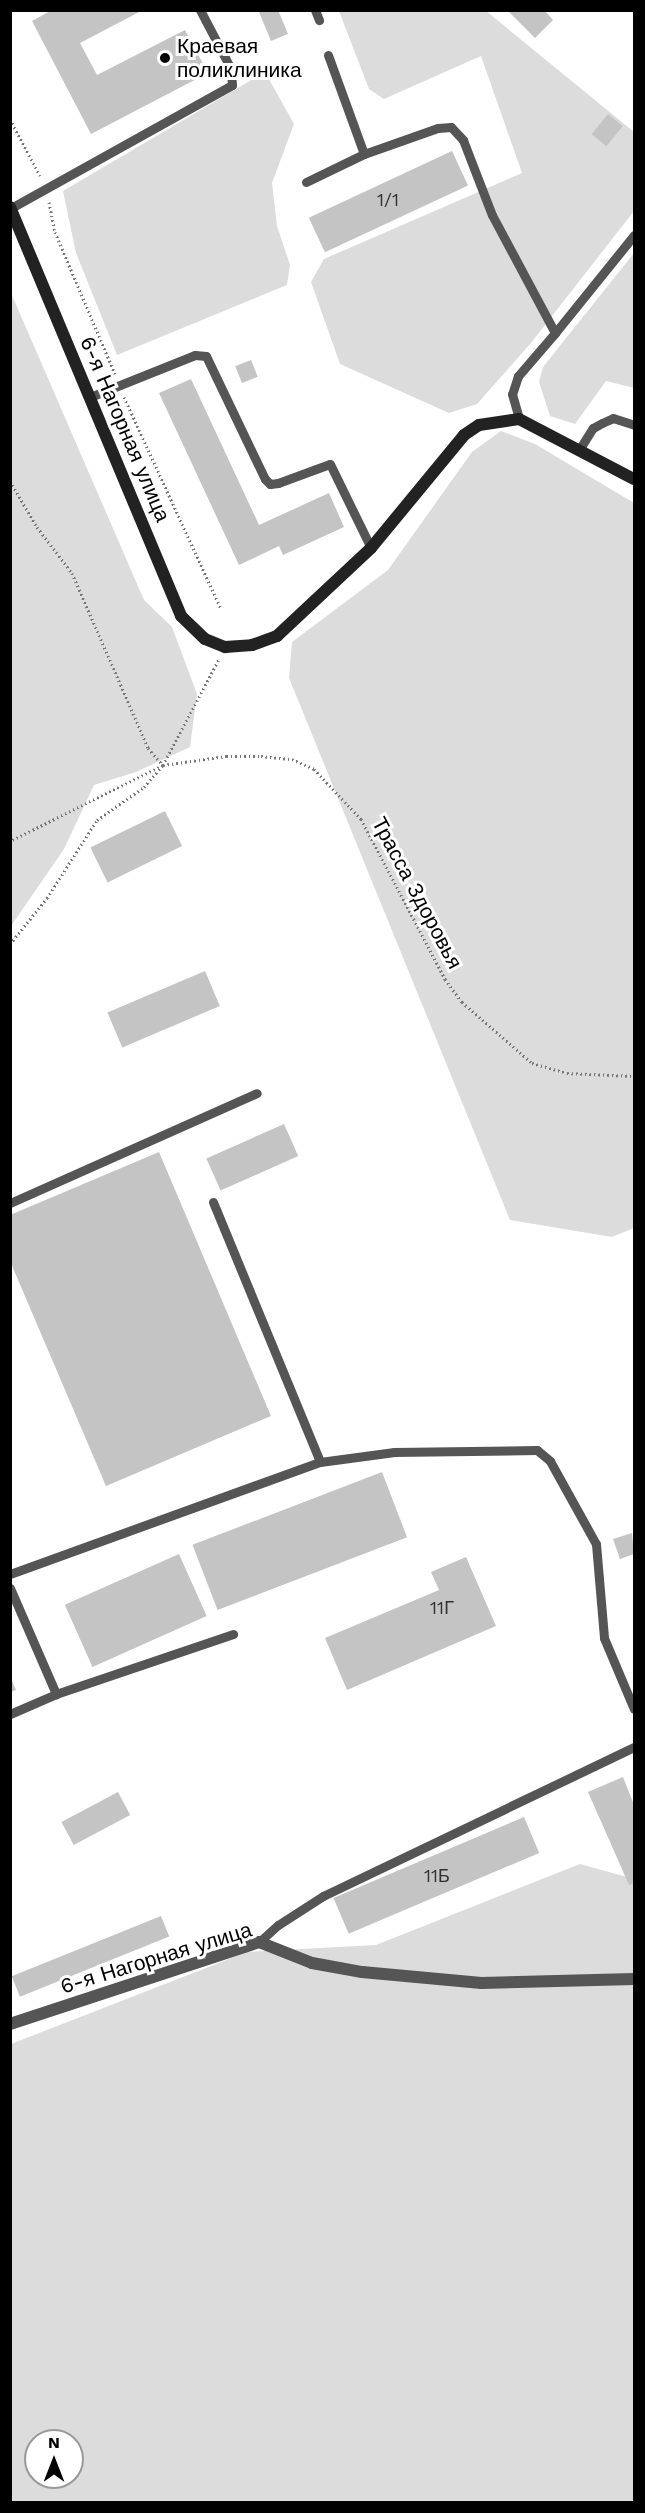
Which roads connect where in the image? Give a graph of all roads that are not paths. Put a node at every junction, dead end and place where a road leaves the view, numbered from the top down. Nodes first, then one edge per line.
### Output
1 (200, 10) edge
2 (328, 55) dead end
3 (363, 154) junction
4 (306, 182) dead end
5 (11, 208) edge
6 (634, 235) edge
7 (555, 333) junction
8 (90, 397) junction
9 (519, 419) junction
10 (634, 425) edge
11 (579, 450) junction
12 (634, 479) edge
13 (371, 548) junction
14 (257, 1093) dead end
15 (213, 1202) dead end
16 (10, 1203) edge
17 (320, 1462) junction
18 (10, 1574) edge
19 (10, 1588) edge
20 (232, 1634) dead end
21 (56, 1694) junction
22 (634, 1709) edge
23 (10, 1714) edge
24 (634, 1747) edge
25 (259, 1942) junction
26 (634, 1979) edge
27 (10, 2024) edge

1 - 5 lane
2 - 3 lane
3 - 4 lane
3 - 7 lane
5 - 8 street, 6-я Нагорная улица
6 - 7 lane
7 - 9 lane
8 - 13 lane
8 - 13 street, 6-я Нагорная улица
9 - 11 street
9 - 13 street
10 - 11 lane
11 - 12 street
14 - 16 lane
15 - 17 lane
17 - 18 lane
17 - 22 lane
19 - 21 lane
20 - 21 lane
21 - 23 lane
24 - 25 lane
25 - 26 street, 6-я Нагорная улица
25 - 27 street, 6-я Нагорная улица

